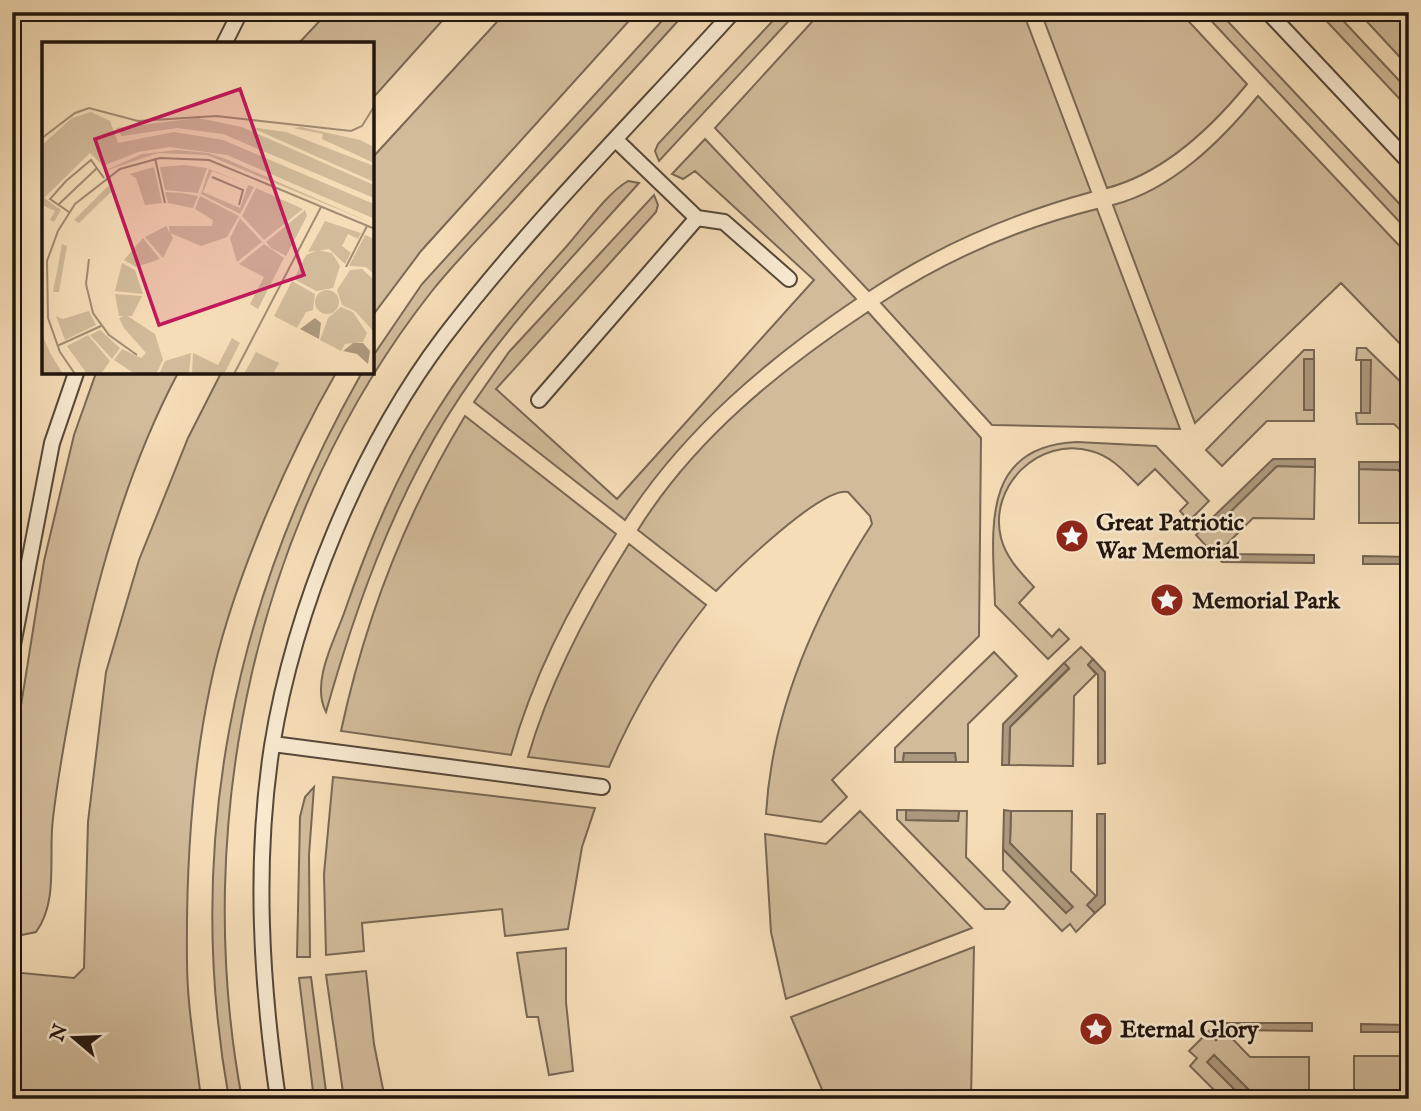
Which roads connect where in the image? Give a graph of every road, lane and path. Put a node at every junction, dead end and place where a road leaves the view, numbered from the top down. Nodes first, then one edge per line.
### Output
1 (240, 12) edge
2 (733, 12) edge
3 (1268, 12) edge
4 (225, 42) edge
5 (616, 140) junction
6 (1409, 162) edge
7 (697, 218) junction
8 (789, 279) dead end
9 (76, 374) edge
10 (538, 400) dead end
11 (12, 650) edge
12 (272, 744) junction
13 (602, 788) dead end
14 (278, 1099) edge

1 - 4 lane
2 - 5 lane
3 - 6 lane
5 - 7 lane
5 - 12 lane
7 - 8 lane
7 - 10 lane
9 - 11 lane
12 - 13 lane
12 - 14 lane

